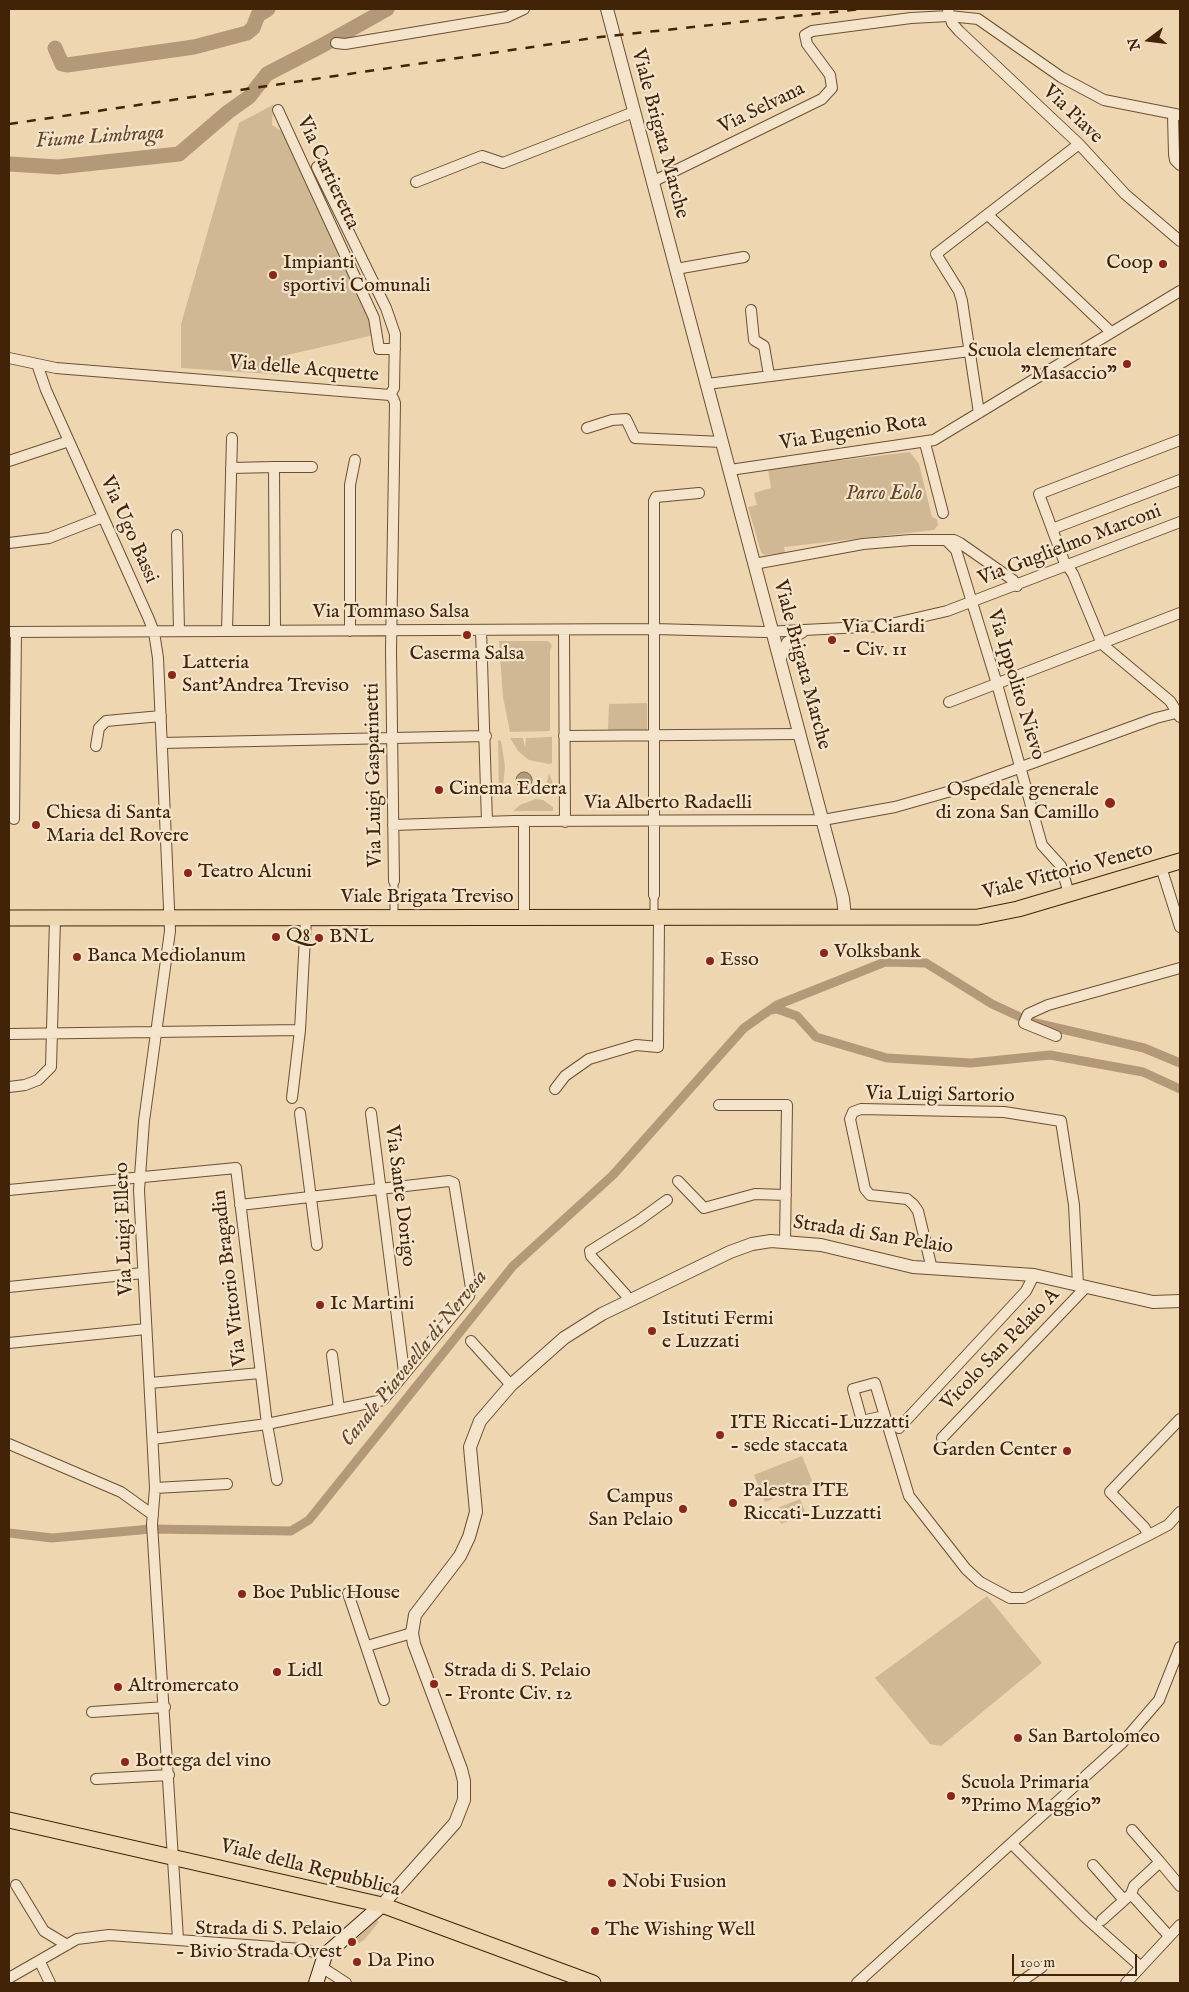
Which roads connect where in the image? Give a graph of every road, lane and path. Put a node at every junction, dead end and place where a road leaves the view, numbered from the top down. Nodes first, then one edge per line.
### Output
1 (524, 9) edge
2 (607, 9) edge
3 (948, 12) edge
4 (336, 44) dead end
5 (278, 110) dead end
6 (634, 112) junction
7 (1176, 115) edge
8 (1079, 144) junction
9 (1180, 165) edge
10 (318, 167) dead end
11 (416, 182) dead end
12 (652, 182) junction
13 (988, 215) junction
14 (1180, 241) edge
15 (744, 257) dead end
16 (676, 269) junction
17 (1180, 291) edge
18 (751, 310) dead end
19 (1111, 332) junction
20 (395, 349) junction
21 (970, 351) junction
22 (9, 358) edge
23 (37, 364) junction
24 (769, 375) junction
25 (707, 384) junction
26 (390, 395) junction
27 (978, 413) junction
28 (587, 428) dead end
29 (232, 438) dead end
30 (1180, 440) edge
31 (69, 441) junction
32 (722, 442) junction
33 (924, 443) junction
34 (355, 460) dead end
35 (9, 461) edge
36 (274, 467) junction
37 (312, 467) dead end
38 (231, 468) junction
39 (730, 470) junction
40 (1180, 480) edge
41 (699, 492) dead end
42 (943, 513) dead end
43 (103, 517) junction
44 (1180, 522) edge
45 (1052, 529) junction
46 (177, 535) dead end
47 (9, 543) edge
48 (960, 548) junction
49 (754, 564) junction
50 (1066, 566) junction
51 (1017, 586) junction
52 (972, 602) junction
53 (1180, 612) edge
54 (654, 629) junction
55 (481, 630) junction
56 (564, 630) junction
57 (806, 630) junction
58 (179, 631) junction
59 (227, 631) junction
60 (275, 631) junction
61 (350, 631) junction
62 (391, 631) junction
63 (772, 631) junction
64 (12, 632) edge
65 (154, 632) junction
66 (1102, 644) junction
67 (780, 660) junction
68 (997, 684) junction
69 (949, 702) dead end
70 (1180, 714) edge
71 (160, 716) junction
72 (800, 734) junction
73 (486, 736) junction
74 (564, 736) junction
75 (653, 736) junction
76 (391, 737) junction
77 (162, 743) junction
78 (96, 746) dead end
79 (1022, 767) junction
80 (14, 819) dead end
81 (823, 820) junction
82 (524, 821) junction
83 (486, 822) junction
84 (565, 822) junction
85 (653, 822) junction
86 (393, 824) junction
87 (1180, 861) edge
88 (1160, 867) junction
89 (394, 881) joint
90 (1069, 894) junction
91 (654, 895) joint
92 (844, 898) junction
93 (824, 917) junction
94 (845, 917) junction
95 (9, 918) edge
96 (306, 918) junction
97 (524, 918) junction
98 (657, 918) junction
99 (55, 919) junction
100 (170, 919) junction
101 (394, 919) junction
102 (1180, 927) edge
103 (1180, 968) edge
104 (300, 1030) junction
105 (156, 1033) junction
106 (9, 1034) edge
107 (52, 1035) junction
108 (1056, 1036) dead end
109 (9, 1087) edge
110 (554, 1089) dead end
111 (292, 1098) dead end
112 (719, 1105) dead end
113 (300, 1113) dead end
114 (371, 1113) dead end
115 (139, 1177) junction
116 (678, 1181) dead end
117 (9, 1190) edge
118 (380, 1190) junction
119 (786, 1195) junction
120 (311, 1197) junction
121 (667, 1200) dead end
122 (240, 1205) junction
123 (785, 1242) junction
124 (317, 1245) dead end
125 (932, 1269) junction
126 (143, 1273) junction
127 (1034, 1275) junction
128 (1082, 1286) junction
129 (9, 1287) edge
130 (628, 1301) junction
131 (1180, 1301) edge
132 (146, 1329) junction
133 (471, 1340) dead end
134 (9, 1343) edge
135 (332, 1356) dead end
136 (404, 1372) junction
137 (260, 1373) junction
138 (150, 1383) junction
139 (511, 1385) junction
140 (339, 1409) junction
141 (884, 1416) dead end
142 (1180, 1419) edge
143 (267, 1424) junction
144 (900, 1428) dead end
145 (153, 1438) junction
146 (942, 1438) dead end
147 (9, 1444) edge
148 (277, 1480) dead end
149 (227, 1484) dead end
150 (155, 1488) junction
151 (1180, 1512) edge
152 (152, 1519) junction
153 (1150, 1536) junction
154 (348, 1593) dead end
155 (412, 1633) junction
156 (367, 1646) junction
157 (1180, 1648) edge
158 (384, 1700) dead end
159 (164, 1707) junction
160 (92, 1712) dead end
161 (169, 1775) junction
162 (96, 1779) dead end
163 (9, 1820) edge
164 (1132, 1830) dead end
165 (1012, 1844) junction
166 (172, 1856) junction
167 (1160, 1862) junction
168 (1093, 1865) dead end
169 (16, 1886) dead end
170 (1180, 1886) edge
171 (1127, 1897) junction
172 (382, 1905) junction
173 (1102, 1920) dead end
174 (1180, 1925) edge
175 (1169, 1936) junction
176 (178, 1939) junction
177 (68, 1945) junction
178 (323, 1961) junction
179 (40, 1962) junction
180 (1042, 1967) dead end
181 (1141, 1967) junction
182 (9, 1978) edge
183 (50, 1983) edge
184 (316, 1983) edge
185 (346, 1983) edge
186 (593, 1983) edge
187 (858, 1983) edge
188 (1019, 1983) edge
189 (1126, 1983) edge

1 - 4 street
2 - 6 street, Viale Brigata Marche
3 - 7 street
3 - 8 street, Via Piave
3 - 12 street, Via Selvana
5 - 20 street, Via Cartieretta
6 - 11 street
6 - 12 street, Viale Brigata Marche
7 - 9 street
8 - 13 street
8 - 14 street, Via Piave
10 - 20 street, Via Cartieretta
12 - 16 street, Viale Brigata Marche
13 - 19 street
13 - 21 street
15 - 16 street
16 - 25 street, Viale Brigata Marche
17 - 19 street, Via Eugenio Rota
18 - 24 street
19 - 27 street, Via Eugenio Rota
20 - 26 street, Via Cartieretta
21 - 24 street
21 - 27 street
22 - 23 street, Via delle Acquette
23 - 26 street, Via delle Acquette
23 - 31 street, Via Ugo Bassi
24 - 25 street
25 - 32 street, Viale Brigata Marche
26 - 62 street, Via delle Acquette
27 - 33 street, Via Eugenio Rota
28 - 32 street
29 - 38 street
30 - 45 street
31 - 35 street
31 - 43 street, Via Ugo Bassi
32 - 39 street, Viale Brigata Marche
33 - 39 street, Via Eugenio Rota
33 - 42 street
34 - 61 street
36 - 37 street
36 - 38 street
36 - 60 street
38 - 59 street
39 - 49 street, Viale Brigata Marche
40 - 45 street
41 - 54 street
43 - 47 street
43 - 65 street, Via Ugo Bassi
44 - 50 street, Via Guglielmo Marconi
45 - 50 street
46 - 58 street
48 - 49 street
48 - 51 street
48 - 52 street, Via Ippolito Nievo
49 - 63 street, Viale Brigata Marche
50 - 51 street, Via Guglielmo Marconi
50 - 66 street
51 - 52 street, Via Guglielmo Marconi
52 - 57 street, Via Guglielmo Marconi
52 - 68 street, Via Ippolito Nievo
53 - 66 street
54 - 56 street, Via Tommaso Salsa
54 - 63 street, Via Tommaso Salsa
54 - 75 street
55 - 56 street, Via Tommaso Salsa
55 - 62 street, Via Tommaso Salsa
55 - 73 street
56 - 74 street
57 - 63 street, Via Tommaso Salsa
57 - 67 street
58 - 59 street, Via Tommaso Salsa
58 - 65 street, Via Tommaso Salsa
59 - 60 street, Via Tommaso Salsa
60 - 61 street, Via Tommaso Salsa
61 - 62 street, Via Tommaso Salsa
62 - 76 street, Via Luigi Gasparinetti
63 - 67 street, Viale Brigata Marche
64 - 65 street, Via Tommaso Salsa
64 - 80 street
65 - 71 street, Via Ugo Bassi
66 - 68 street
66 - 70 street
67 - 72 street, Viale Brigata Marche
68 - 69 street
68 - 79 street, Via Ippolito Nievo
70 - 79 street, Via Alberto Radaelli
71 - 77 street, Via Ugo Bassi
71 - 78 street
72 - 75 street
72 - 81 street, Viale Brigata Marche
73 - 76 street
73 - 83 street
74 - 75 street
74 - 84 street
75 - 85 street
76 - 77 street
76 - 86 street, Via Luigi Gasparinetti
77 - 100 street, Via Ugo Bassi
79 - 81 street, Via Alberto Radaelli
79 - 90 street, Via Ippolito Nievo
81 - 85 street, Via Alberto Radaelli
81 - 92 street, Viale Brigata Marche
82 - 83 street, Via Alberto Radaelli
82 - 84 street, Via Alberto Radaelli
82 - 97 street
83 - 86 street, Via Alberto Radaelli
84 - 85 street, Via Alberto Radaelli
85 - 91 street
86 - 89 street, Via Luigi Gasparinetti
87 - 88 main road, Viale Vittorio Veneto
88 - 90 main road, Viale Vittorio Veneto
88 - 102 street
89 - 101 street, Via Luigi Gasparinetti
90 - 94 main road, Viale Vittorio Veneto
91 - 98 street
92 - 93 street
92 - 94 street, Viale Brigata Marche
93 - 94 main road, Viale Brigata Treviso
93 - 98 main road, Viale Brigata Treviso
95 - 99 main road, Viale Brigata Treviso
96 - 100 main road, Viale Brigata Treviso
96 - 101 main road, Viale Brigata Treviso
96 - 104 street
97 - 98 main road, Viale Brigata Treviso
97 - 101 main road, Viale Brigata Treviso
98 - 110 street
99 - 100 main road, Viale Brigata Treviso
99 - 107 street
100 - 105 street, Via Luigi Ellero
103 - 108 street
104 - 105 street
104 - 111 street
105 - 107 street
105 - 115 street, Via Luigi Ellero
106 - 107 street
107 - 109 street
112 - 119 street
113 - 120 street
114 - 118 street, Via Sante Dorigo
115 - 117 street
115 - 122 street, Via Vittorio Bragadin
115 - 126 street, Via Luigi Ellero
116 - 119 street
118 - 120 street
118 - 136 street, Via Sante Dorigo
118 - 136 street
119 - 123 street
120 - 122 street
120 - 124 street
121 - 130 street
122 - 137 street, Via Vittorio Bragadin
123 - 125 street, Strada di San Pelaio
123 - 130 street, Strada di San Pelaio
125 - 127 street, Strada di San Pelaio
125 - 128 street, Via Luigi Sartorio
126 - 129 street
126 - 132 street, Via Luigi Ellero
127 - 128 street, Strada di San Pelaio
127 - 144 street
128 - 131 street, Strada di San Pelaio
128 - 146 street, Vicolo San Pelaio A
130 - 139 street, Strada di San Pelaio
132 - 134 street
132 - 138 street, Via Luigi Ellero
133 - 139 street
135 - 140 street
136 - 140 street
137 - 138 street
137 - 143 street, Via Vittorio Bragadin
138 - 145 street, Via Luigi Ellero
139 - 155 street, Strada di San Pelaio
140 - 143 street
141 - 153 street
142 - 153 street
143 - 145 street
143 - 148 street, Via Vittorio Bragadin
145 - 150 street, Via Luigi Ellero
147 - 152 street
149 - 150 street
150 - 152 street, Via Luigi Ellero
151 - 153 street
152 - 159 street, Via Luigi Ellero
154 - 156 street
155 - 156 street
155 - 172 street
156 - 158 street
157 - 165 street
159 - 160 street
159 - 161 street, Via Luigi Ellero
161 - 162 street
161 - 166 street, Via Luigi Ellero
163 - 166 main road, Viale della Repubblica
164 - 167 street
165 - 181 street
165 - 187 street
166 - 172 main road, Viale della Repubblica
166 - 176 street, Via Luigi Ellero
167 - 170 street
167 - 171 street
168 - 171 street
169 - 177 street
171 - 173 street
171 - 175 street
172 - 178 main road
172 - 186 main road, Viale della Repubblica
174 - 175 street
175 - 181 street
176 - 177 street
176 - 178 street
177 - 179 street
178 - 184 main road
178 - 185 street
179 - 182 street
179 - 183 street
180 - 188 street
181 - 189 street

